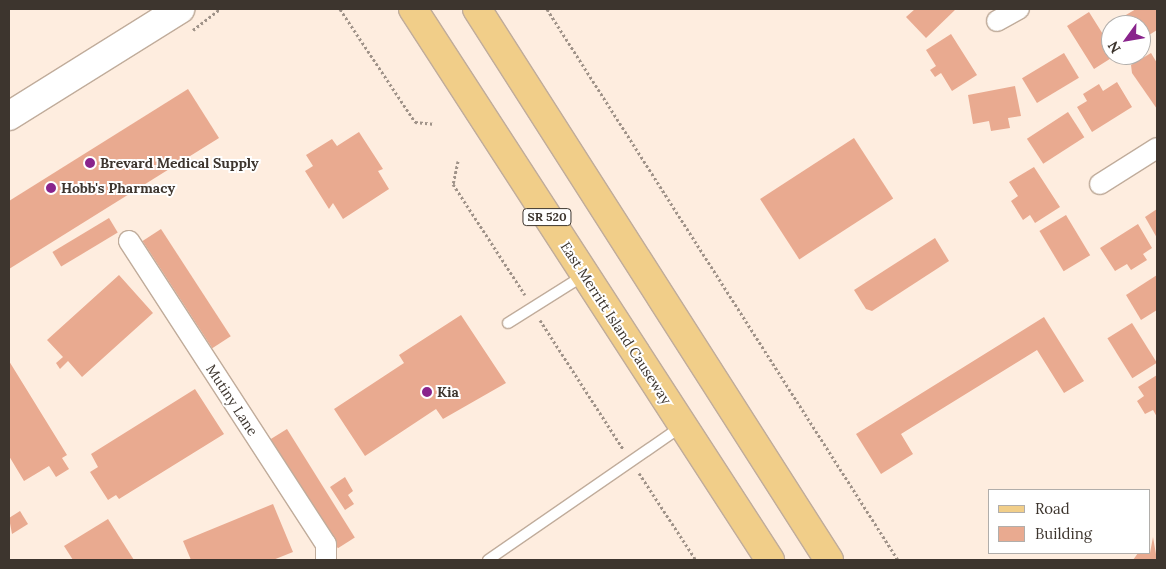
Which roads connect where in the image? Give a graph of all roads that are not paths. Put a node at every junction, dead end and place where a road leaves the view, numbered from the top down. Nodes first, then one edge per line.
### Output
1 (180, 9) edge
2 (413, 9) edge
3 (476, 9) edge
4 (1019, 9) edge
5 (997, 21) dead end
6 (9, 116) edge
7 (1157, 148) edge
8 (1100, 184) dead end
9 (129, 241) dead end
10 (584, 275) junction
11 (508, 323) dead end
12 (683, 426) junction
13 (326, 560) edge
14 (488, 560) edge
15 (770, 560) edge
16 (830, 560) edge

1 - 6 street
2 - 10 main road, East Merritt Island Causeway / SR 520
3 - 16 main road
4 - 5 street
7 - 8 street
9 - 13 street, Mutiny Lane
10 - 11 lane
10 - 12 main road, East Merritt Island Causeway / SR 520
12 - 14 lane
12 - 15 main road, East Merritt Island Causeway / SR 520

